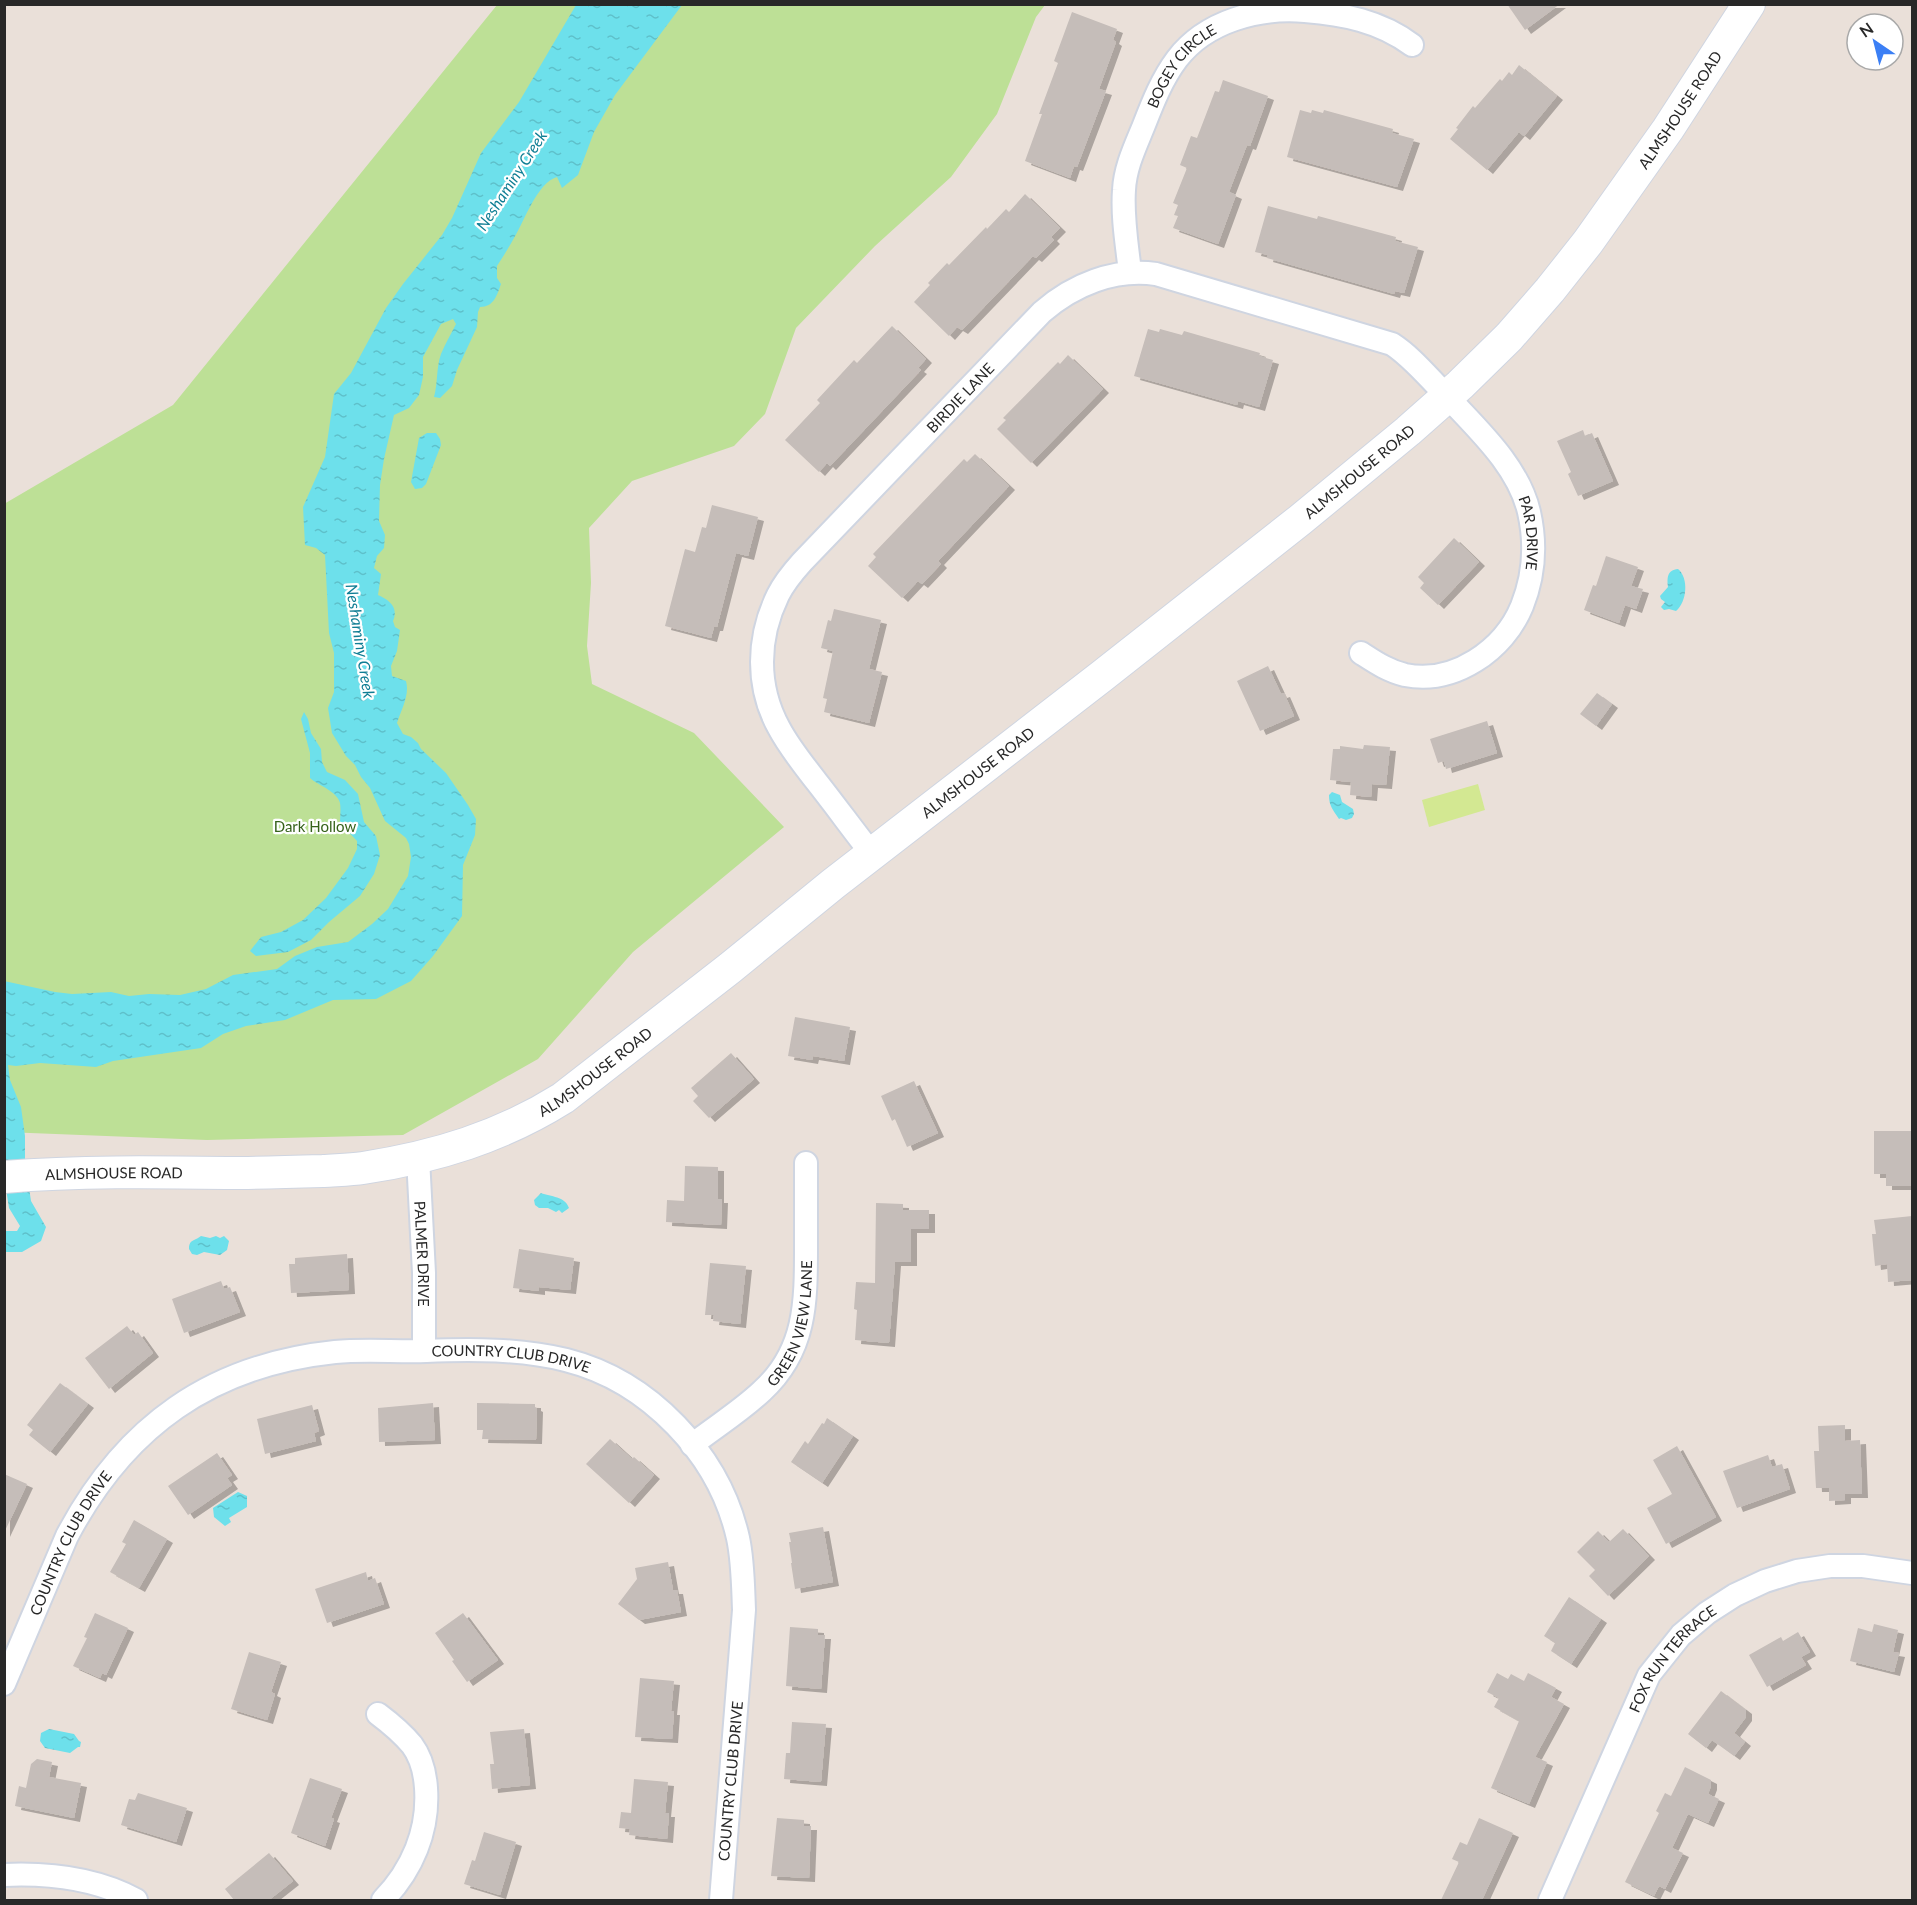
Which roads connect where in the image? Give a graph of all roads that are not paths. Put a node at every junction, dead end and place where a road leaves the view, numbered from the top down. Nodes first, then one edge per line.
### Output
1 (1749, 4) edge
2 (1412, 45) dead end
3 (1130, 272) junction
4 (1447, 397) junction
5 (1361, 653) dead end
6 (872, 854) junction
7 (418, 1158) junction
8 (806, 1164) dead end
9 (4, 1177) edge
10 (424, 1351) junction
11 (692, 1445) junction
12 (1912, 1574) edge
13 (4, 1684) edge
14 (378, 1714) dead end
15 (4, 1875) edge
16 (136, 1900) edge
17 (383, 1900) edge
18 (721, 1900) edge
19 (1550, 1900) edge

1 - 4 main road, ALMSHOUSE ROAD
2 - 3 street, BOGEY CIRCLE
3 - 4 street, BIRDIE LANE
3 - 6 street, BIRDIE LANE
4 - 5 street, PAR DRIVE
4 - 6 main road, ALMSHOUSE ROAD
6 - 7 main road, ALMSHOUSE ROAD
7 - 9 main road, ALMSHOUSE ROAD
7 - 10 street, PALMER DRIVE
8 - 11 street, GREEN VIEW LANE
10 - 11 street, COUNTRY CLUB DRIVE
10 - 13 street, COUNTRY CLUB DRIVE
11 - 18 street, COUNTRY CLUB DRIVE
12 - 19 street, FOX RUN TERRACE
14 - 17 street
15 - 16 street

